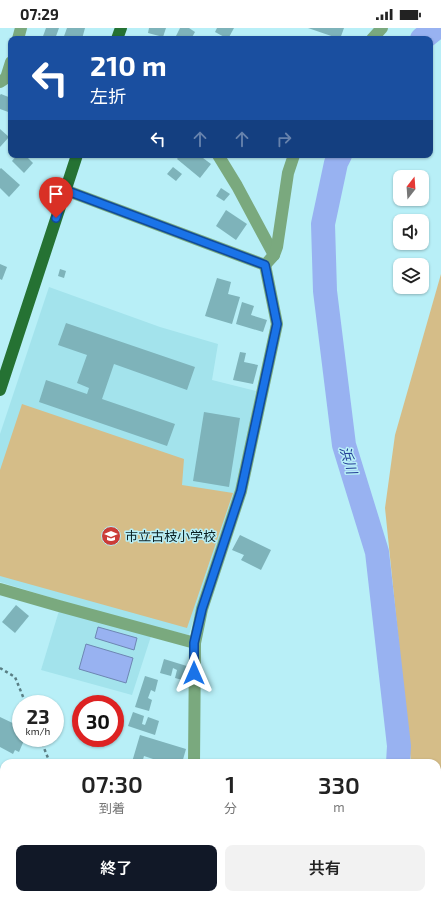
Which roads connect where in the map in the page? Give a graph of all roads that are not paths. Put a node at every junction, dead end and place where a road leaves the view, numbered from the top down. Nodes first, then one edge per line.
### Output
1 (382, 28) edge
2 (375, 36) edge
3 (8, 72) edge
4 (0, 82) edge
5 (76, 158) edge
6 (220, 158) edge
7 (293, 158) edge
8 (65, 190) junction
9 (274, 255) junction
10 (265, 265) junction
11 (0, 390) edge
12 (0, 589) edge
13 (194, 643) junction
14 (194, 759) edge

1 - 2 street
3 - 4 street
5 - 8 main road
6 - 9 street
7 - 9 street
8 - 10 street
8 - 11 main road
9 - 10 street
10 - 13 street
12 - 13 street
13 - 14 street

